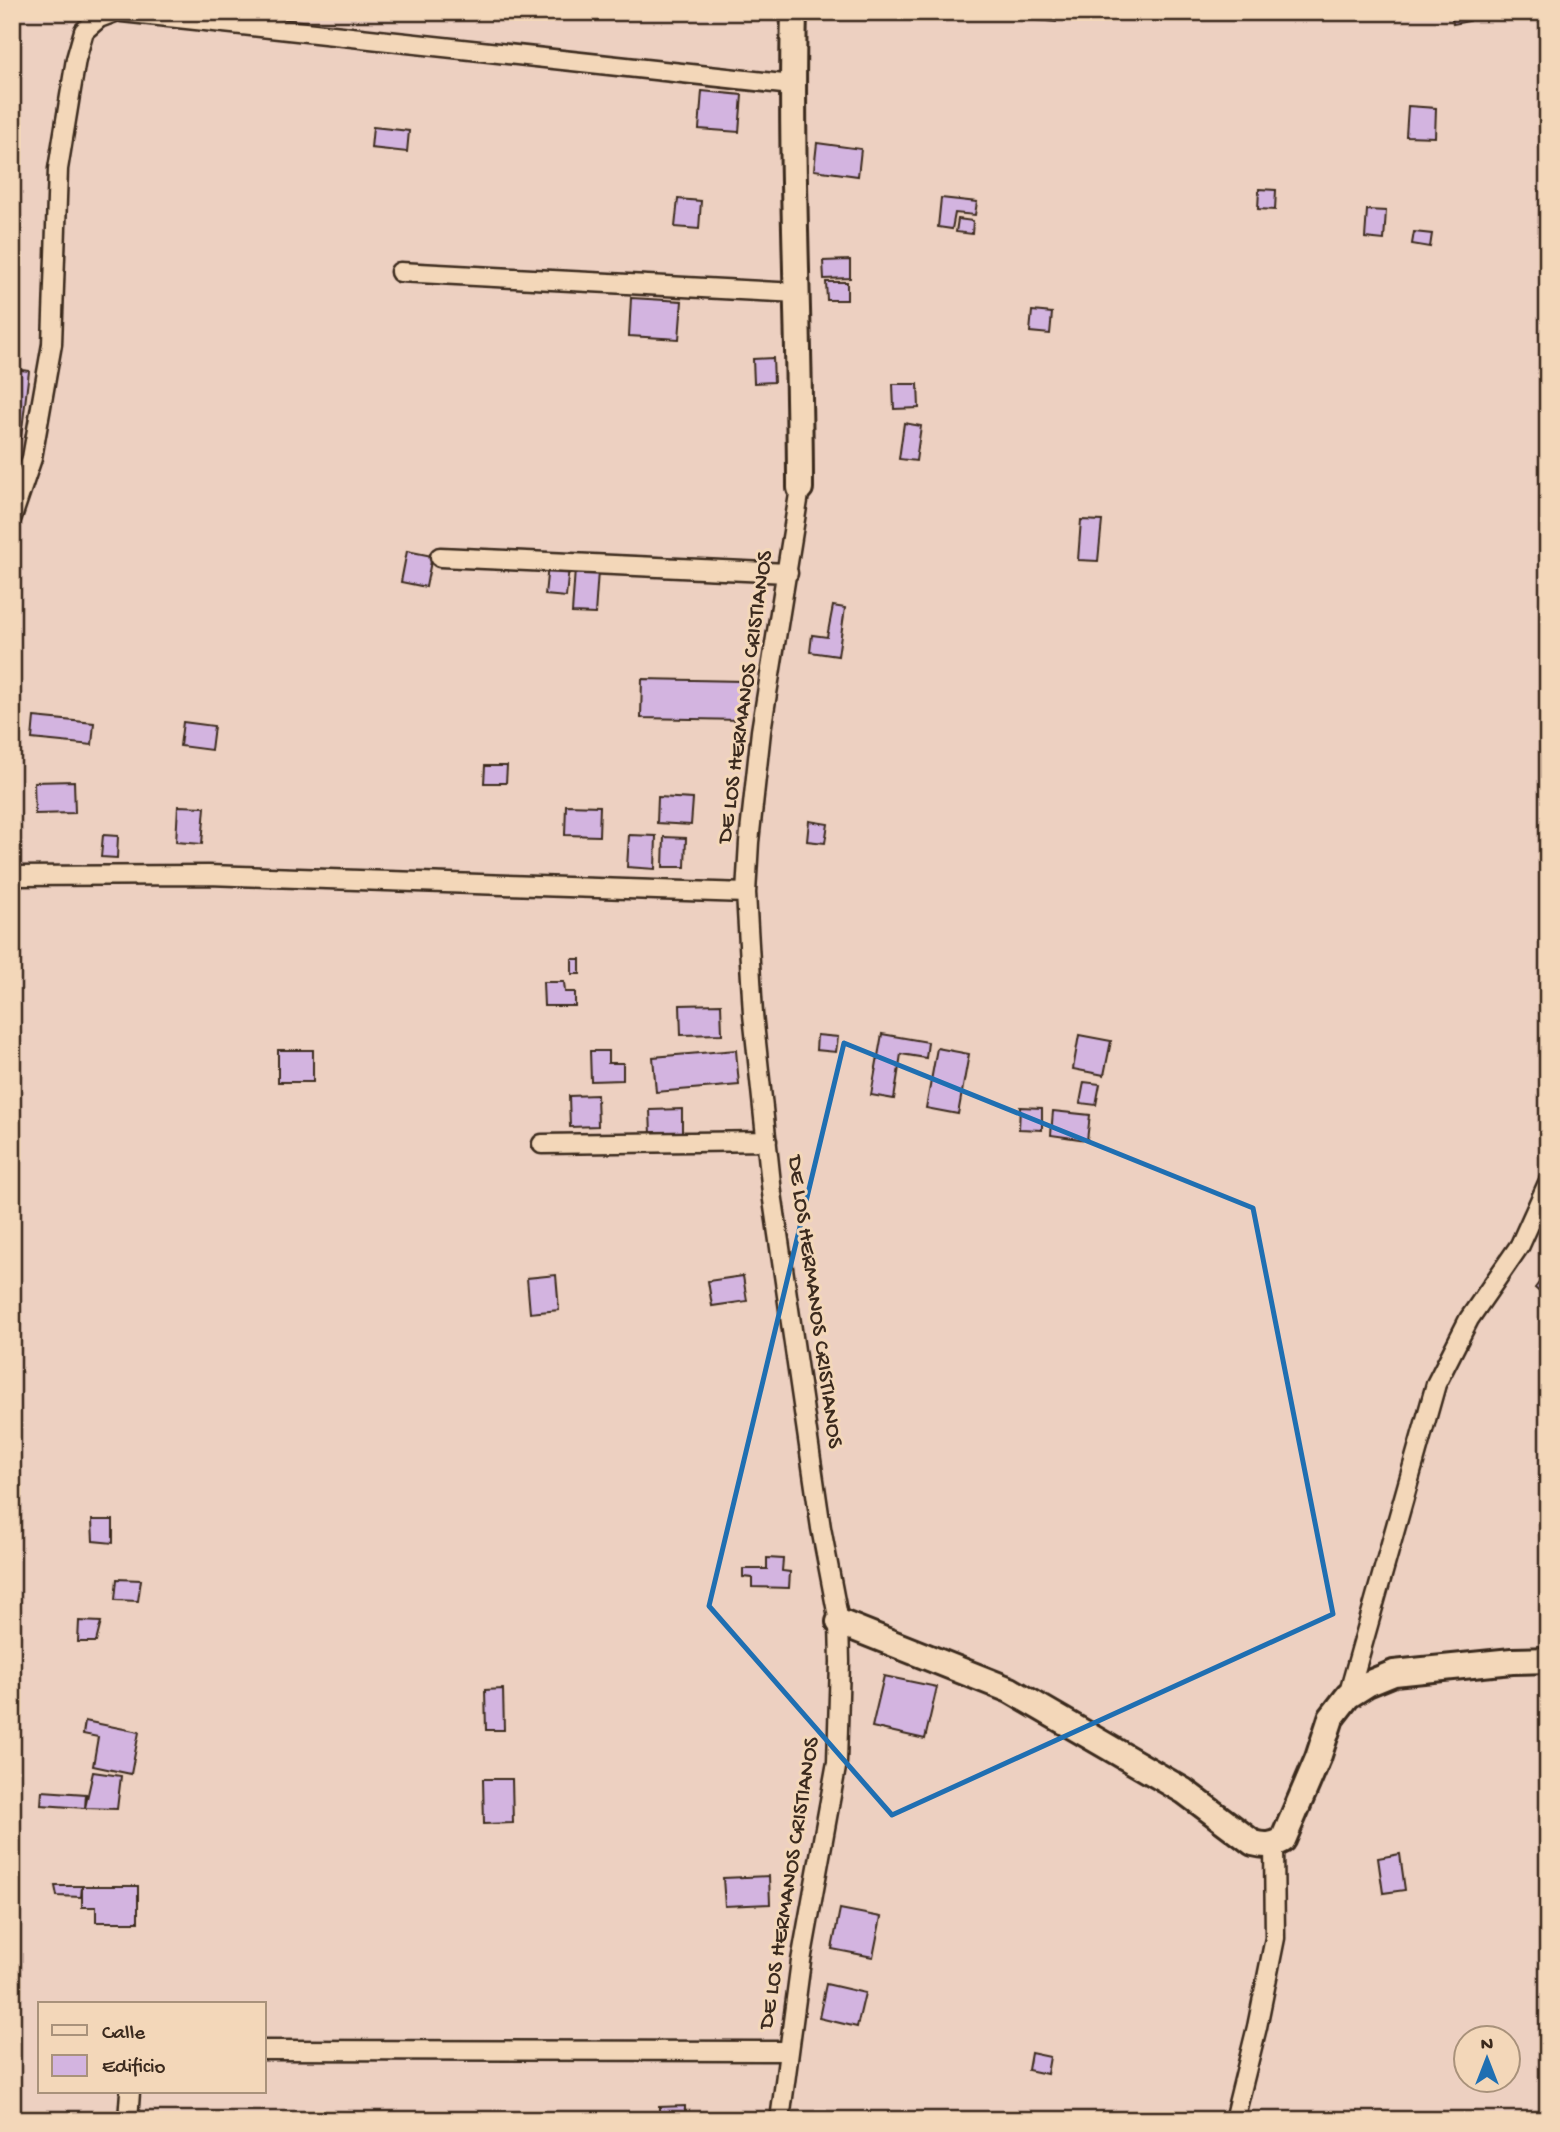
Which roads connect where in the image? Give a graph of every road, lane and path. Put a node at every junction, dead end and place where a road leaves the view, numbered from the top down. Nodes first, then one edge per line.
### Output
1 (115, 12) edge
2 (122, 12) edge
3 (794, 12) edge
4 (792, 85) junction
5 (400, 272) dead end
6 (798, 293) junction
7 (800, 488) joint
8 (12, 517) edge
9 (440, 557) dead end
10 (788, 573) junction
11 (12, 876) edge
12 (746, 893) junction
13 (767, 1142) junction
14 (542, 1144) dead end
15 (1548, 1183) edge
16 (839, 1622) junction
17 (1548, 1660) edge
18 (1348, 1696) junction
19 (1274, 1845) junction
20 (266, 2050) edge
21 (789, 2051) junction
22 (130, 2094) edge
23 (128, 2120) edge
24 (780, 2120) edge
25 (1234, 2120) edge

1 - 8 street
2 - 4 street
3 - 4 street
4 - 6 street
5 - 6 street
6 - 7 street
7 - 10 street, DE LOS HERMANOS CRISTIANOS
9 - 10 street
10 - 12 street, DE LOS HERMANOS CRISTIANOS
11 - 12 street
12 - 13 street, DE LOS HERMANOS CRISTIANOS
13 - 14 street
13 - 16 street, DE LOS HERMANOS CRISTIANOS
15 - 18 street
16 - 19 street
16 - 21 street, DE LOS HERMANOS CRISTIANOS
17 - 18 street
18 - 19 street
19 - 25 street
20 - 21 street
21 - 24 street, DE LOS HERMANOS CRISTIANOS
22 - 23 street

